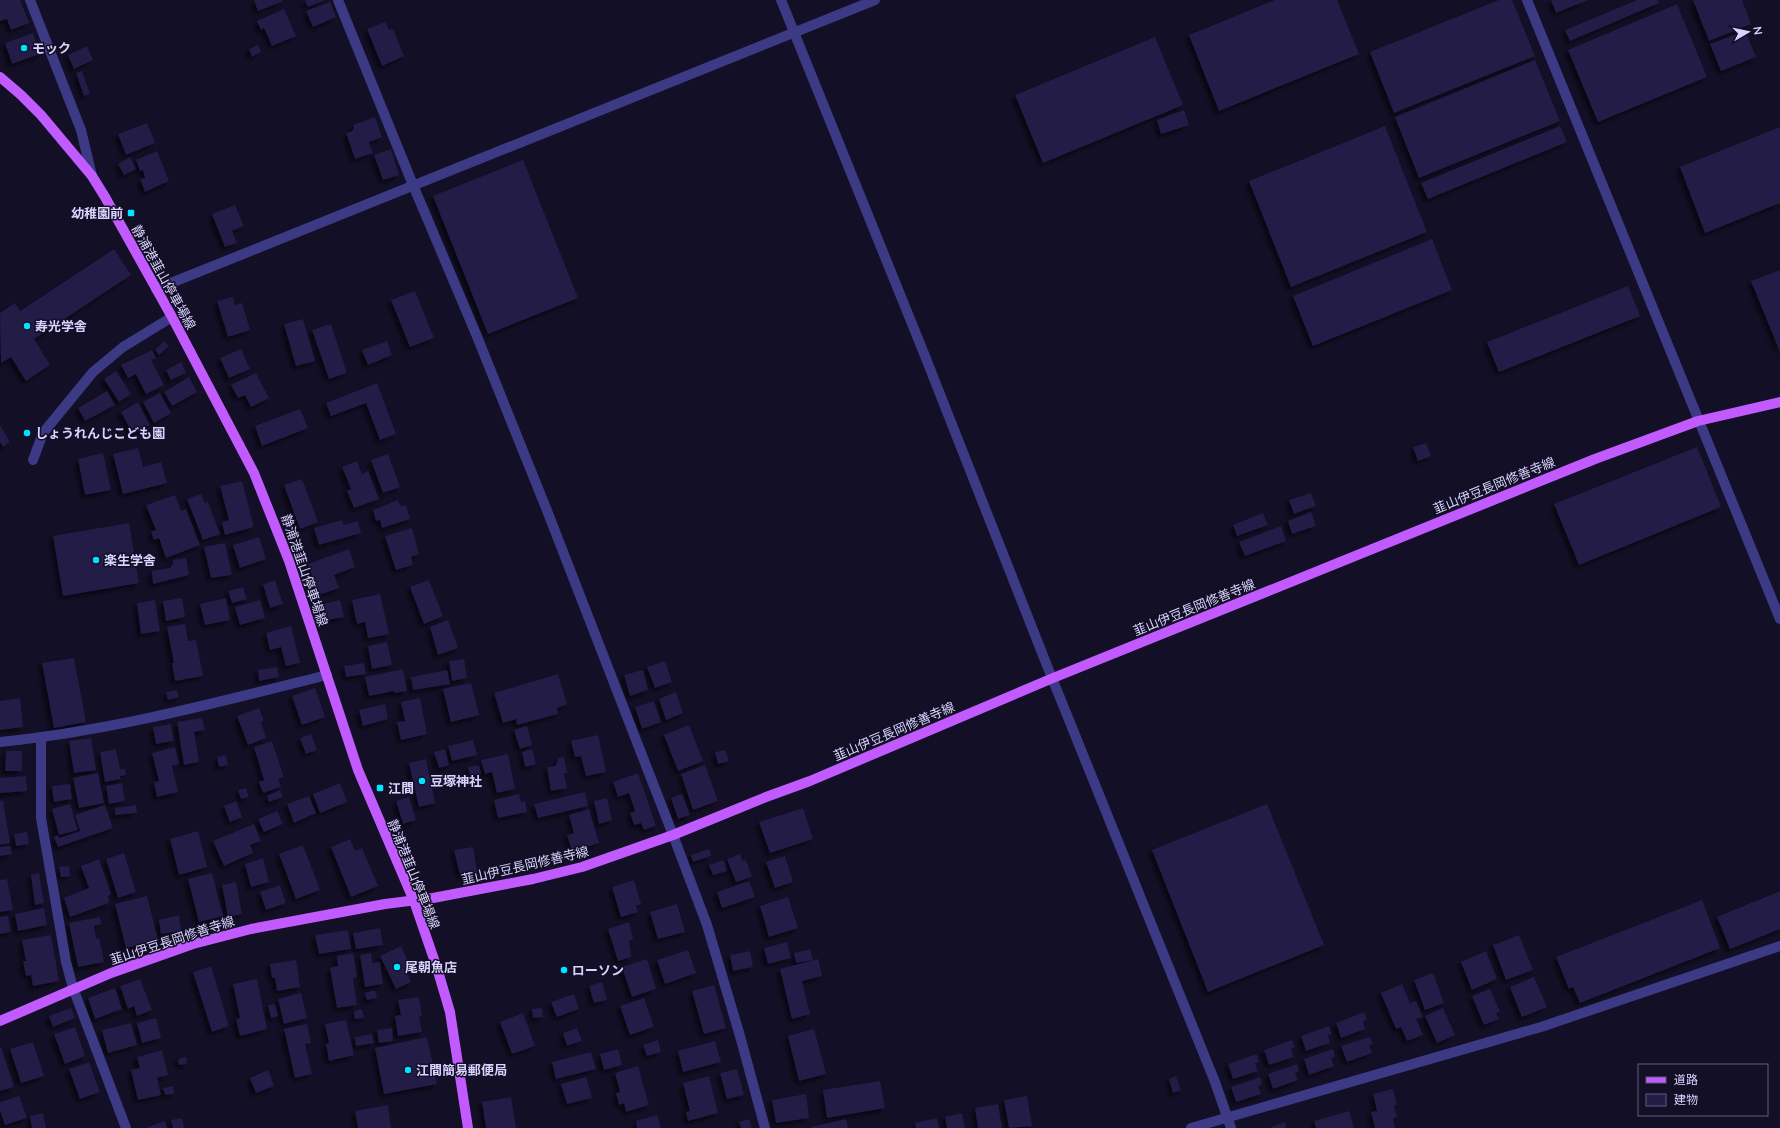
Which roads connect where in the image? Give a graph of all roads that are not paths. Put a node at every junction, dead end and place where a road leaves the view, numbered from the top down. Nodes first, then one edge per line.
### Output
1 (30, 0) edge
2 (338, 0) edge
3 (781, 0) edge
4 (875, 0) edge
5 (1527, 0) edge
6 (794, 32) junction
7 (0, 77) edge
8 (92, 176) junction
9 (413, 185) junction
10 (156, 289) junction
11 (172, 317) junction
12 (1780, 402) edge
13 (1698, 421) junction
14 (33, 460) dead end
15 (1780, 619) edge
16 (327, 675) junction
17 (1053, 678) junction
18 (41, 737) junction
19 (0, 742) edge
20 (673, 835) junction
21 (414, 901) junction
22 (1780, 946) edge
23 (73, 988) junction
24 (0, 1021) edge
25 (1230, 1123) edge
26 (126, 1128) edge
27 (468, 1128) edge
28 (764, 1128) edge
29 (1191, 1128) edge

1 - 8 street
2 - 9 street
3 - 6 street
4 - 6 street
5 - 13 street
6 - 9 street
6 - 17 street
7 - 8 main road, 静浦港韮山停車場線
8 - 10 main road, 静浦港韮山停車場線
9 - 10 street
9 - 20 street
10 - 11 main road, 静浦港韮山停車場線
11 - 14 street
11 - 16 main road, 静浦港韮山停車場線
12 - 13 main road, 韮山伊豆長岡修善寺線
13 - 15 street
13 - 17 main road, 韮山伊豆長岡修善寺線
16 - 18 street
16 - 21 main road, 静浦港韮山停車場線
17 - 20 main road, 韮山伊豆長岡修善寺線
17 - 25 street
18 - 19 street
18 - 23 street
20 - 21 main road, 韮山伊豆長岡修善寺線
20 - 28 street
21 - 23 main road, 韮山伊豆長岡修善寺線
21 - 27 main road, 静浦港韮山停車場線
22 - 25 street
23 - 24 main road, 韮山伊豆長岡修善寺線
23 - 26 street
25 - 29 street

